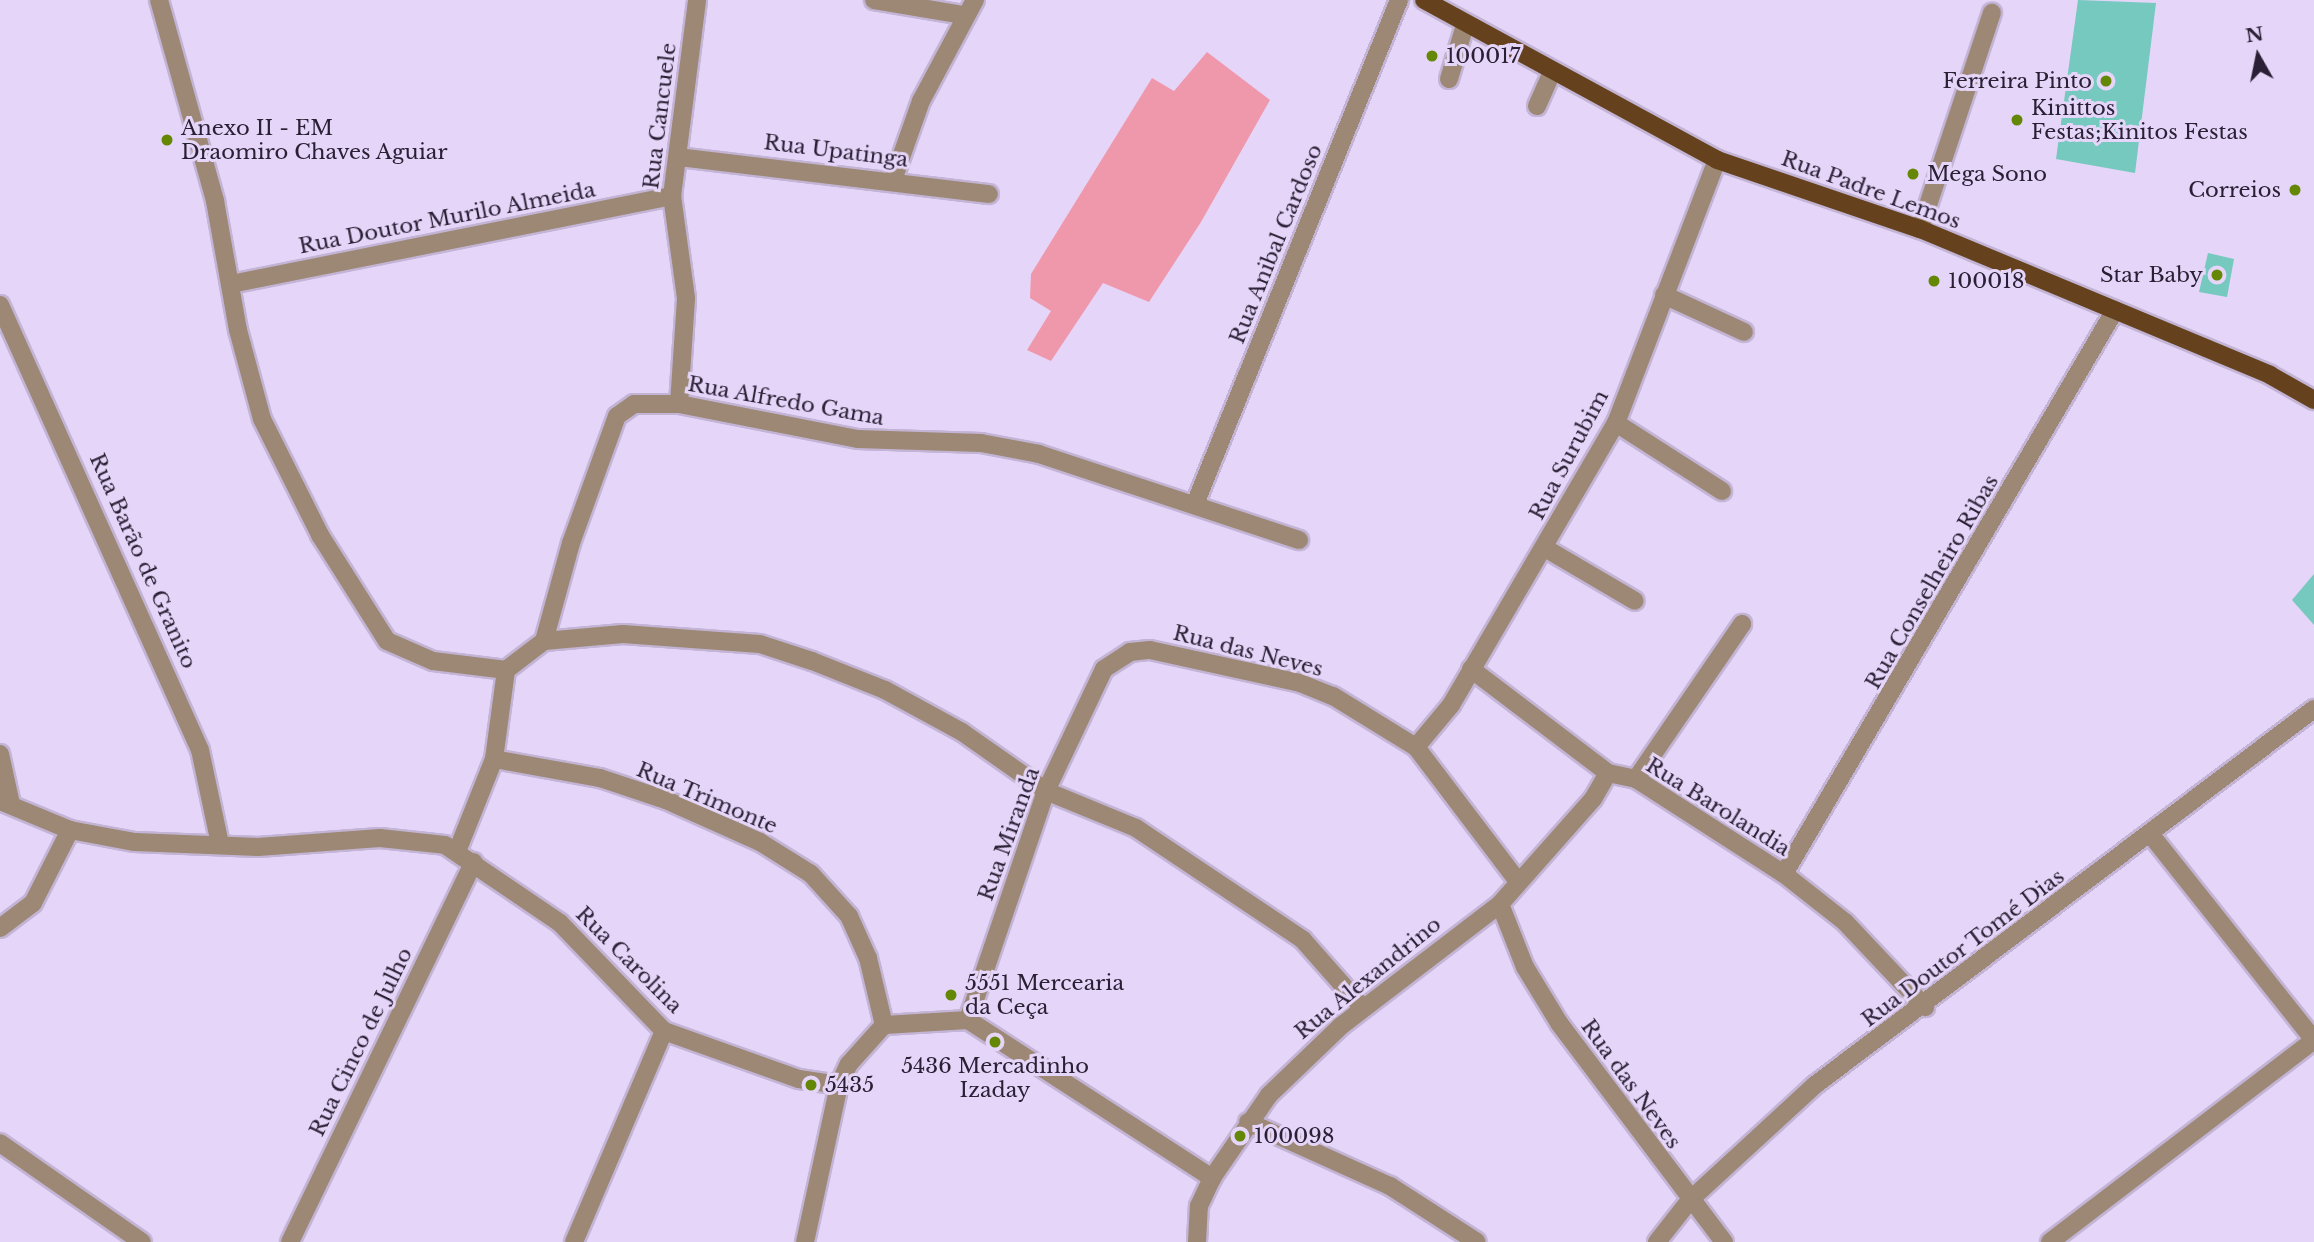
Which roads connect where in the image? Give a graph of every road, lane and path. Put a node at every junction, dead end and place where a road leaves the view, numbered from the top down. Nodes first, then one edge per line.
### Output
1 (159, 0) edge
2 (697, 0) edge
3 (874, 0) edge
4 (975, 0) edge
5 (1399, 0) edge
6 (1424, 0) edge
7 (1992, 13) dead end
8 (964, 15) junction
9 (1465, 25) junction
10 (1551, 74) junction
11 (1449, 79) dead end
12 (1537, 106) dead end
13 (678, 157) junction
14 (1717, 160) junction
15 (893, 180) junction
16 (989, 194) dead end
17 (672, 196) junction
18 (1920, 229) junction
19 (231, 284) junction
20 (1664, 295) junction
21 (0, 305) edge
22 (2116, 310) junction
23 (1744, 332) dead end
24 (2314, 400) edge
25 (679, 404) junction
26 (1616, 424) junction
27 (1722, 491) dead end
28 (1195, 504) junction
29 (1299, 540) dead end
30 (1545, 548) junction
31 (1635, 601) dead end
32 (1742, 624) dead end
33 (544, 641) junction
34 (1104, 669) joint
35 (1471, 669) junction
36 (506, 670) junction
37 (2314, 709) edge
38 (1416, 747) junction
39 (0, 754) edge
40 (494, 759) junction
41 (1608, 774) junction
42 (1636, 779) junction
43 (1046, 792) junction
44 (5, 803) edge
45 (70, 831) junction
46 (2151, 835) junction
47 (220, 844) junction
48 (458, 849) junction
49 (474, 862) junction
50 (1784, 874) junction
51 (1517, 880) junction
52 (1500, 904) junction
53 (0, 928) edge
54 (1925, 1007) junction
55 (1363, 1008) junction
56 (968, 1020) junction
57 (884, 1025) junction
58 (664, 1031) junction
59 (2314, 1040) edge
60 (839, 1085) junction
61 (1248, 1122) junction
62 (0, 1143) edge
63 (1212, 1178) junction
64 (1690, 1200) junction
65 (142, 1242) edge
66 (290, 1242) edge
67 (574, 1242) edge
68 (805, 1242) edge
69 (1197, 1242) edge
70 (1477, 1242) edge
71 (1657, 1242) edge
72 (1724, 1242) edge
73 (2050, 1242) edge

1 - 19 street
2 - 13 street, Rua Cancuele
3 - 8 street
4 - 8 street
5 - 28 street, Rua Anibal Cardoso
6 - 9 main road, Rua Padre Lemos
7 - 18 street
8 - 15 street
9 - 10 main road, Rua Padre Lemos
9 - 11 street
10 - 12 street
10 - 14 main road, Rua Padre Lemos
13 - 15 street, Rua Upatinga
13 - 17 street, Rua Cancuele
14 - 18 main road, Rua Padre Lemos
14 - 20 street, Rua Surubim
15 - 16 street, Rua Upatinga
17 - 19 street, Rua Doutor Murilo Almeida
17 - 25 street, Rua Cancuele
18 - 22 main road, Rua Padre Lemos
19 - 36 street
20 - 23 street
20 - 26 street, Rua Surubim
21 - 47 street, Rua Barão de Granito
22 - 24 main road, Rua Padre Lemos
22 - 50 street, Rua Conselheiro Ribas
25 - 28 street, Rua Alfredo Gama
25 - 33 street, Rua Alfredo Gama
26 - 27 street
26 - 30 street, Rua Surubim
28 - 29 street, Rua Alfredo Gama
30 - 31 street
30 - 35 street, Rua Surubim
32 - 42 street
33 - 36 street
33 - 43 street
34 - 38 street, Rua das Neves
34 - 43 street, Rua Miranda
35 - 38 street, Rua Surubim
35 - 41 street, Rua Barolandia
36 - 40 street
37 - 46 street, Rua Doutor Tomé Dias
38 - 51 street, Rua das Neves
39 - 44 street
40 - 48 street
40 - 57 street, Rua Trimonte
41 - 42 street, Rua Barolandia
41 - 51 street, Rua Alexandrino
42 - 50 street, Rua Barolandia
43 - 55 street
43 - 56 street, Rua Miranda
44 - 45 street
45 - 47 street
45 - 53 street
46 - 54 street, Rua Doutor Tomé Dias
46 - 59 street
47 - 48 street
48 - 49 street, Rua Carolina
49 - 58 street, Rua Carolina
49 - 66 street, Rua Cinco de Julho
50 - 54 street, Rua Barolandia
51 - 52 street, Rua Alexandrino
52 - 55 street, Rua Alexandrino
52 - 64 street, Rua das Neves
54 - 64 street, Rua Doutor Tomé Dias
55 - 61 street, Rua Alexandrino
56 - 57 street
56 - 63 street
57 - 60 street
58 - 60 street, Rua Carolina
58 - 67 street
59 - 73 street
60 - 68 street
61 - 63 street, Rua Alexandrino
61 - 70 street
62 - 65 street
63 - 69 street, Rua Alexandrino
64 - 71 street, Rua Doutor Tomé Dias
64 - 72 street, Rua das Neves

